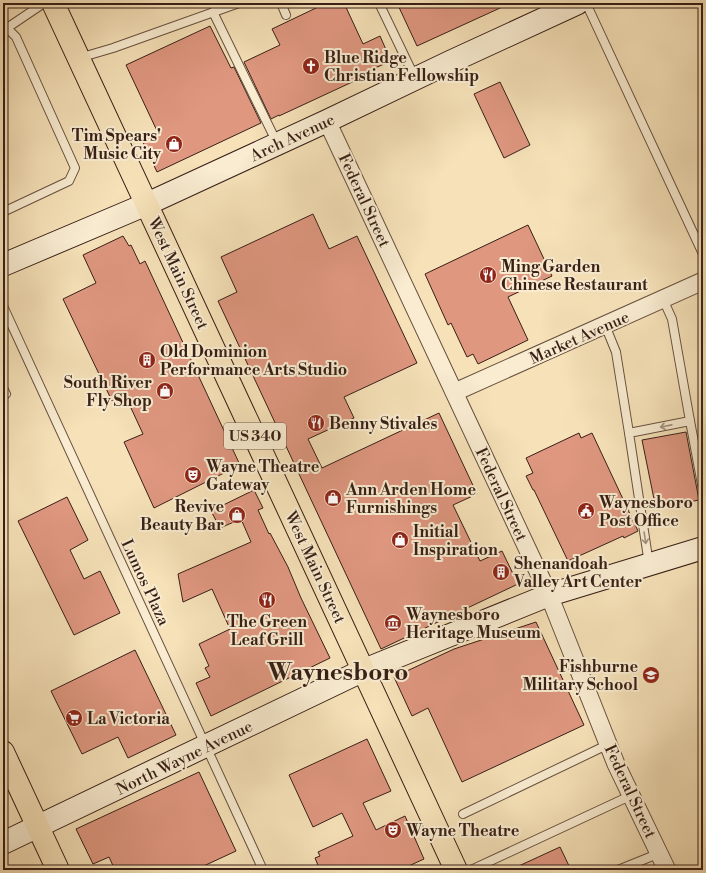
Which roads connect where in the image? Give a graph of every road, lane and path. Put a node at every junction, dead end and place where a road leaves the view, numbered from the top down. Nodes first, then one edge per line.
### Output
1 (44, 3) edge
2 (53, 3) edge
3 (239, 3) edge
4 (281, 3) edge
5 (379, 3) edge
6 (578, 3) edge
7 (586, 3) edge
8 (213, 12) junction
9 (286, 15) dead end
10 (5, 28) edge
11 (79, 58) junction
12 (415, 78) junction
13 (327, 121) junction
14 (278, 144) junction
15 (147, 204) junction
16 (3, 212) edge
17 (703, 254) edge
18 (3, 265) edge
19 (703, 281) edge
20 (664, 299) junction
21 (3, 306) edge
22 (605, 325) junction
23 (3, 388) edge
24 (455, 392) junction
25 (3, 396) edge
26 (690, 421) junction
27 (629, 433) junction
28 (703, 490) edge
29 (703, 548) edge
30 (650, 565) junction
31 (549, 595) junction
32 (364, 670) junction
33 (609, 744) junction
34 (206, 746) junction
35 (3, 752) edge
36 (632, 795) junction
37 (463, 814) dead end
38 (37, 827) junction
39 (3, 843) edge
40 (660, 853) junction
41 (56, 870) edge
42 (263, 870) edge
43 (456, 870) edge
44 (471, 870) edge
45 (618, 870) edge
46 (668, 870) edge

1 - 10 lane
2 - 11 main road, West Main Street / US 340
3 - 8 lane
4 - 9 lane
5 - 12 lane
6 - 12 main road, Arch Avenue
7 - 17 lane
8 - 11 lane
8 - 14 lane
10 - 16 lane
11 - 15 main road, West Main Street / US 340
12 - 13 main road, Arch Avenue
13 - 14 main road, Arch Avenue
13 - 24 street, Federal Street
14 - 15 main road, Arch Avenue
15 - 18 main road, Arch Avenue
15 - 32 main road, West Main Street / US 340
19 - 20 street, Market Avenue
20 - 22 street, Market Avenue
20 - 26 lane
21 - 34 lane, Lumos Plaza
22 - 24 street, Market Avenue
22 - 27 lane
23 - 25 lane
24 - 31 street, Federal Street
26 -> 27 lane
26 - 28 lane
27 -> 30 lane
29 - 30 main road, North Wayne Avenue
30 - 31 main road, North Wayne Avenue
31 - 32 main road, North Wayne Avenue
31 - 33 street, Federal Street
32 - 34 main road, North Wayne Avenue
32 - 43 main road, West Main Street / US 340
33 - 36 street, Federal Street
33 - 37 lane
34 - 38 main road, North Wayne Avenue
34 - 42 lane, Lumos Plaza
35 - 38 main road
36 - 40 street, Federal Street
36 - 44 lane
38 - 39 main road, North Wayne Avenue
38 - 41 main road
40 - 45 lane
40 - 46 street, Federal Street

